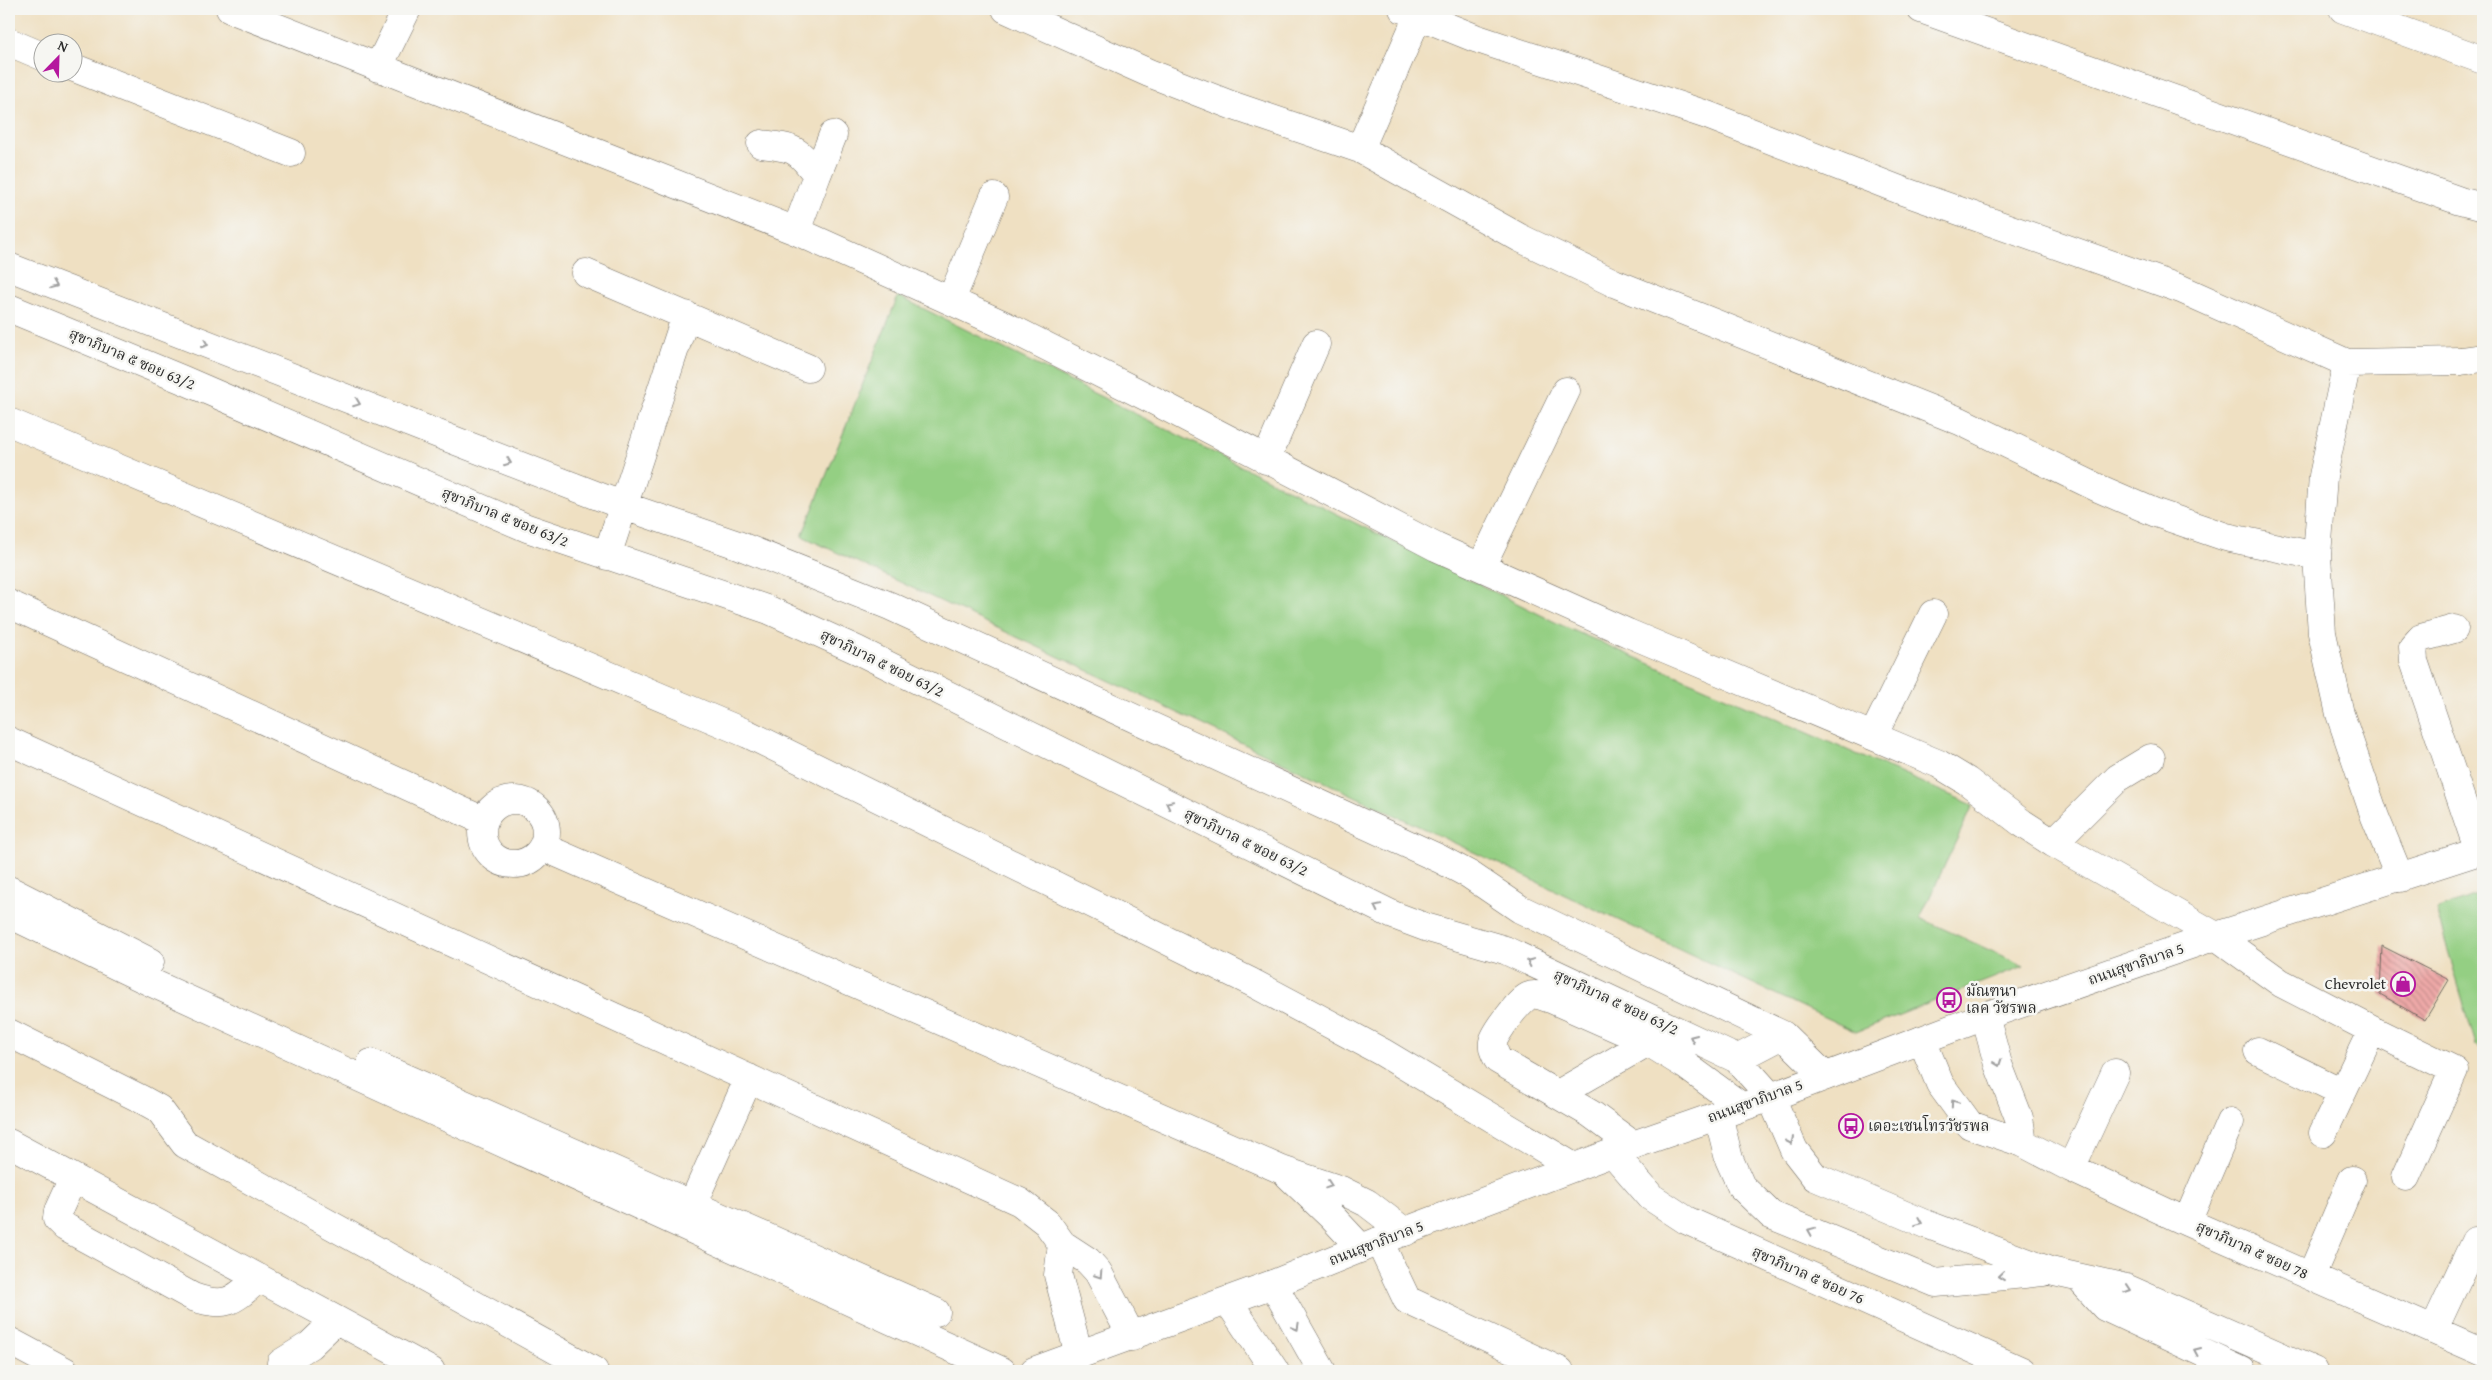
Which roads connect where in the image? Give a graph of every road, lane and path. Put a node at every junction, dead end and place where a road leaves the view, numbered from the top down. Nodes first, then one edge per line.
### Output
1 (230, 9) edge
2 (408, 9) edge
3 (1006, 9) edge
4 (1920, 9) edge
5 (2343, 9) edge
6 (1410, 12) edge
7 (9, 42) edge
8 (32, 52) edge
9 (2483, 60) edge
10 (378, 68) junction
11 (82, 71) edge
12 (833, 136) dead end
13 (762, 144) dead end
14 (1360, 149) junction
15 (291, 153) dead end
16 (817, 175) junction
17 (994, 198) dead end
18 (2483, 207) edge
19 (796, 231) junction
20 (9, 267) edge
21 (586, 273) dead end
22 (951, 300) junction
23 (9, 308) edge
24 (686, 315) junction
25 (1316, 344) dead end
26 (2483, 358) edge
27 (2347, 363) junction
28 (808, 368) dead end
29 (1566, 391) dead end
30 (9, 422) edge
31 (1266, 460) junction
32 (624, 506) junction
33 (607, 556) junction
34 (2317, 556) junction
35 (1481, 567) junction
36 (9, 604) edge
37 (1933, 614) dead end
38 (2454, 629) dead end
39 (1873, 736) junction
40 (9, 740) edge
41 (2151, 758) dead end
42 (484, 821) junction
43 (2053, 843) junction
44 (543, 846) junction
45 (2481, 851) edge
46 (2400, 878) junction
47 (9, 890) edge
48 (1520, 909) junction
49 (9, 914) edge
50 (2216, 936) junction
51 (1504, 950) junction
52 (1985, 1016) junction
53 (2372, 1030) junction
54 (9, 1033) edge
55 (1783, 1035) junction
56 (1922, 1040) junction
57 (1648, 1042) junction
58 (2258, 1051) dead end
59 (1737, 1059) junction
60 (2115, 1073) dead end
61 (1825, 1076) junction
62 (750, 1078) junction
63 (2342, 1092) junction
64 (1558, 1094) junction
65 (1771, 1096) junction
66 (1729, 1110) junction
67 (2230, 1122) dead end
68 (2323, 1133) dead end
69 (9, 1143) edge
70 (2023, 1143) junction
71 (1623, 1149) junction
72 (1574, 1167) junction
73 (2071, 1168) junction
74 (1282, 1170) junction
75 (2406, 1177) dead end
76 (73, 1178) junction
77 (2352, 1180) dead end
78 (692, 1204) junction
79 (2187, 1222) junction
80 (1405, 1232) junction
81 (2475, 1241) dead end
82 (1062, 1244) junction
83 (1370, 1245) junction
84 (2050, 1271) junction
85 (2311, 1276) junction
86 (259, 1278) junction
87 (2080, 1279) junction
88 (1273, 1284) junction
89 (1228, 1301) junction
90 (936, 1312) dead end
91 (336, 1320) junction
92 (2434, 1329) junction
93 (1132, 1337) junction
94 (9, 1341) edge
95 (2483, 1352) edge
96 (1079, 1356) junction
97 (281, 1363) dead end
98 (65, 1371) edge
99 (431, 1371) edge
100 (594, 1371) edge
101 (1002, 1371) edge
102 (1036, 1371) edge
103 (1275, 1371) edge
104 (1322, 1371) edge
105 (1560, 1371) edge
106 (2022, 1371) edge
107 (2242, 1371) edge
108 (2314, 1371) edge

1 - 10 street
2 - 10 street
3 - 14 street
4 - 18 street
5 - 9 street
6 - 14 street
6 - 27 street
7 - 8 street
10 - 19 street
11 - 15 street
12 - 16 street
13 - 16 street
14 - 34 street
16 - 19 street
17 - 22 street
19 - 22 street
20 -> 32 street
21 - 24 street
22 - 31 street
23 - 33 street, สุขาภิบาล ๕ ซอย 63/2
24 - 28 street
24 - 32 street
25 - 31 street
26 - 27 street
27 - 34 street
29 - 35 street
30 - 72 street
31 - 35 street
32 - 33 street
32 - 48 street
51 -> 33 street, สุขาภิบาล ๕ ซอย 63/2
34 - 46 street
35 - 39 street
36 - 42 street
37 - 39 street
38 - 45 street
39 - 43 street
40 - 62 street
41 - 43 street
42 - 44 street
42 - 44 street
43 - 50 street
44 - 74 street
45 - 46 street, ถนนสุขาภิบาล 5
46 - 50 street, ถนนสุขาภิบาล 5
47 - 78 street
48 - 51 street
48 - 55 street
49 - 101 street
50 - 52 street, ถนนสุขาภิบาล 5
50 - 53 street
59 -> 51 street, สุขาภิบาล ๕ ซอย 63/2
52 - 56 street, ถนนสุขาภิบาล 5
52 -> 70 street
53 - 63 street
53 - 75 street
54 - 100 street
55 - 59 street
55 - 61 street
56 - 61 street, ถนนสุขาภิบาล 5
70 -> 56 street, สุขาภิบาล ๕ ซอย 78
57 - 64 street
57 - 64 street, สุขาภิบาล ๕ ซอย 76
57 - 66 street
58 - 63 street
59 - 65 street
60 - 73 street
61 - 65 street, ถนนสุขาภิบาล 5
62 - 78 street
62 - 82 street
63 - 68 street
64 - 71 street, สุขาภิบาล ๕ ซอย 76
65 - 66 street, ถนนสุขาภิบาล 5
65 -> 84 street
66 - 71 street, ถนนสุขาภิบาล 5
84 -> 66 street
67 - 79 street
69 - 76 street
70 - 73 street, สุขาภิบาล ๕ ซอย 78
71 - 72 street, ถนนสุขาภิบาล 5
71 - 106 street, สุขาภิบาล ๕ ซอย 76
72 - 80 street, ถนนสุขาภิบาล 5
73 - 79 street, สุขาภิบาล ๕ ซอย 78
74 -> 80 street
74 - 83 street
76 - 86 street
76 - 86 street
77 - 85 street
78 - 90 street
79 - 85 street, สุขาภิบาล ๕ ซอย 78
80 - 83 street, ถนนสุขาภิบาล 5
81 - 92 street
82 -> 93 street
82 - 96 street
83 - 88 street, ถนนสุขาภิบาล 5
83 - 105 street
84 - 87 street
85 - 92 street, สุขาภิบาล ๕ ซอย 78
86 - 91 street
107 -> 87 street
87 -> 108 street
88 - 89 street, ถนนสุขาภิบาล 5
88 -> 104 street
89 - 93 street, ถนนสุขาภิบาล 5
89 - 103 street
91 - 97 street
91 - 99 street
92 - 95 street, สุขาภิบาล ๕ ซอย 78
93 - 96 street, ถนนสุขาภิบาล 5
94 - 98 street
96 - 102 street, ถนนสุขาภิบาล 5

